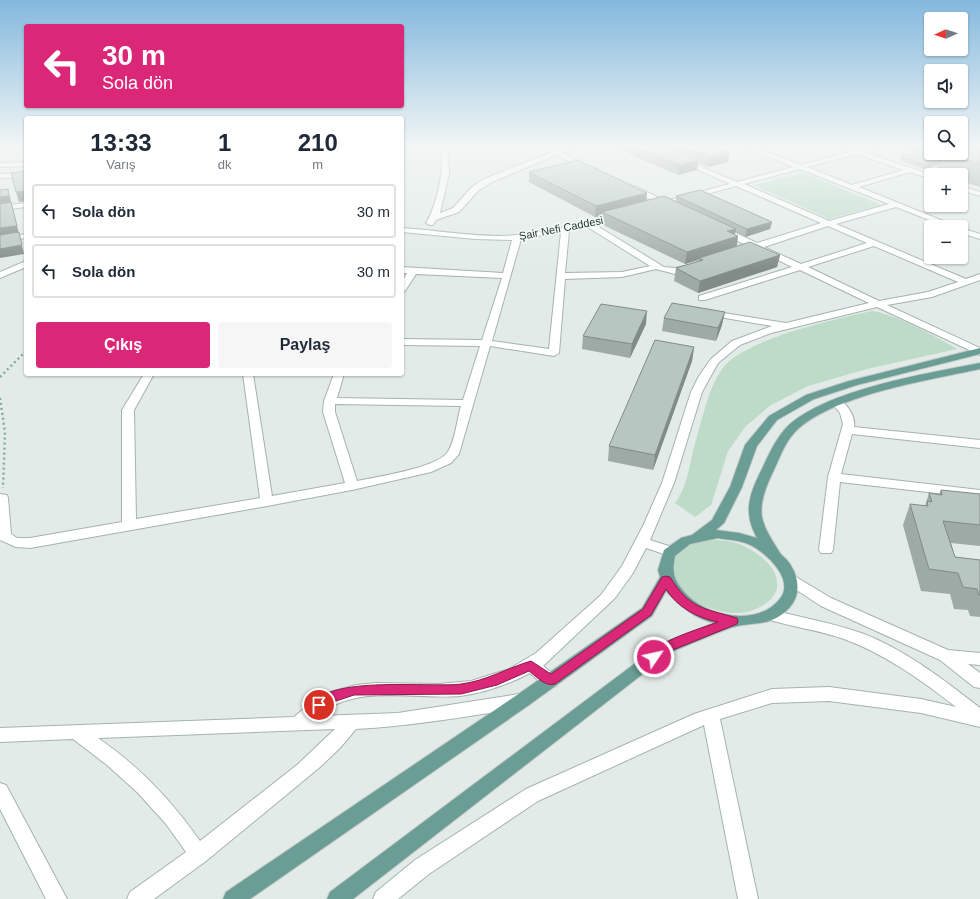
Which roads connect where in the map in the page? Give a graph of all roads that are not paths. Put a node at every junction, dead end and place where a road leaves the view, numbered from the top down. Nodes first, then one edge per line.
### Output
1 (441, 188) edge
2 (477, 188) edge
3 (631, 188) edge
4 (721, 188) edge
5 (745, 188) edge
6 (854, 188) edge
7 (968, 190) edge
8 (980, 194) edge
9 (665, 203) junction
10 (24, 205) edge
11 (896, 205) junction
12 (649, 207) edge
13 (0, 208) edge
14 (679, 210) edge
15 (626, 213) edge
16 (433, 218) junction
17 (936, 220) edge
18 (829, 223) junction
19 (588, 224) junction
20 (714, 226) edge
21 (565, 229) junction
22 (404, 230) edge
23 (424, 232) junction
24 (968, 233) edge
25 (24, 236) edge
26 (517, 237) junction
27 (980, 237) edge
28 (0, 240) edge
29 (876, 243) junction
30 (756, 246) junction
31 (741, 251) edge
32 (24, 265) edge
33 (699, 265) edge
34 (658, 266) junction
35 (799, 266) junction
36 (404, 270) edge
37 (9, 271) junction
38 (412, 271) junction
39 (24, 274) edge
40 (0, 275) edge
41 (507, 276) junction
42 (560, 276) junction
43 (980, 277) edge
44 (965, 282) junction
45 (404, 285) edge
46 (702, 298) dead end
47 (879, 304) junction
48 (699, 311) edge
49 (788, 326) junction
50 (404, 342) edge
51 (487, 343) junction
52 (979, 351) edge
53 (980, 366) edge
54 (147, 376) edge
55 (248, 376) edge
56 (337, 376) edge
57 (330, 401) junction
58 (838, 403) junction
59 (467, 404) junction
60 (847, 430) junction
61 (980, 444) edge
62 (834, 477) junction
63 (352, 486) junction
64 (980, 494) edge
65 (2, 498) road end
66 (267, 502) junction
67 (129, 525) junction
68 (698, 535) junction
69 (641, 542) junction
70 (826, 550) dead end
71 (670, 551) junction
72 (773, 553) junction
73 (666, 580) junction
74 (791, 580) junction
75 (772, 615) junction
76 (732, 621) junction
77 (946, 656) junction
78 (980, 659) edge
79 (531, 665) junction
80 (550, 681) junction
81 (980, 682) edge
82 (523, 700) junction
83 (711, 716) junction
84 (980, 718) edge
85 (351, 722) junction
86 (298, 724) junction
87 (77, 733) junction
88 (0, 735) edge
89 (0, 791) edge
90 (199, 855) junction
91 (57, 899) edge
92 (137, 899) edge
93 (233, 899) edge
94 (337, 899) edge
95 (383, 899) edge
96 (748, 899) edge

1 - 16 street
2 - 16 street
3 - 9 street
4 - 9 street
5 - 18 street
6 - 11 street
7 - 8 street
9 - 12 street
9 - 14 street
10 - 13 street
11 - 17 street
11 - 18 street
15 - 19 street, Şair Nefi Caddesi
16 - 23 street
18 - 29 street
18 - 30 street
19 - 21 street, Şair Nefi Caddesi
19 - 34 street
20 - 30 street
21 - 26 street, Şair Nefi Caddesi
21 - 42 street
22 - 23 street, Şair Nefi Caddesi
23 - 26 street, Şair Nefi Caddesi
24 - 27 street
25 - 28 street
26 - 41 street
29 - 35 street
29 - 44 street
30 - 31 street
30 - 35 street
32 - 37 street
33 - 34 street
34 - 42 street
35 - 46 street
35 - 47 street
36 - 38 street
37 - 39 street
37 - 40 street
38 - 41 street
38 - 45 street
41 - 51 street
42 - 51 street
43 - 44 street
44 - 47 street
47 - 49 street
47 - 52 street
48 - 49 street
49 - 69 street
50 - 51 street
51 - 59 street
52 - 68 main road
53 - 58 main road
54 - 67 street
55 - 66 street
56 - 57 street
57 - 59 street
57 - 63 street
58 - 60 street
58 - 72 main road
59 - 63 street
60 - 61 street
60 - 62 street
62 - 64 street
62 - 70 street
63 - 66 street
65 - 67 street
66 - 67 street
68 - 71 main road
68 - 72 main road
69 - 71 street
69 - 79 street
71 - 73 main road
72 - 74 main road
73 - 76 main road
73 - 80 main road
74 - 75 main road
74 - 77 street
75 - 76 main road
75 - 84 street
76 - 94 main road
77 - 78 street
77 - 81 street
79 - 80 street
79 - 86 street
80 - 82 main road
82 - 85 street
82 - 93 main road
83 - 84 street
83 - 95 street
83 - 96 street
85 - 86 street
85 - 90 street
86 - 87 street
87 - 88 street
87 - 90 street
89 - 91 street
90 - 92 street

